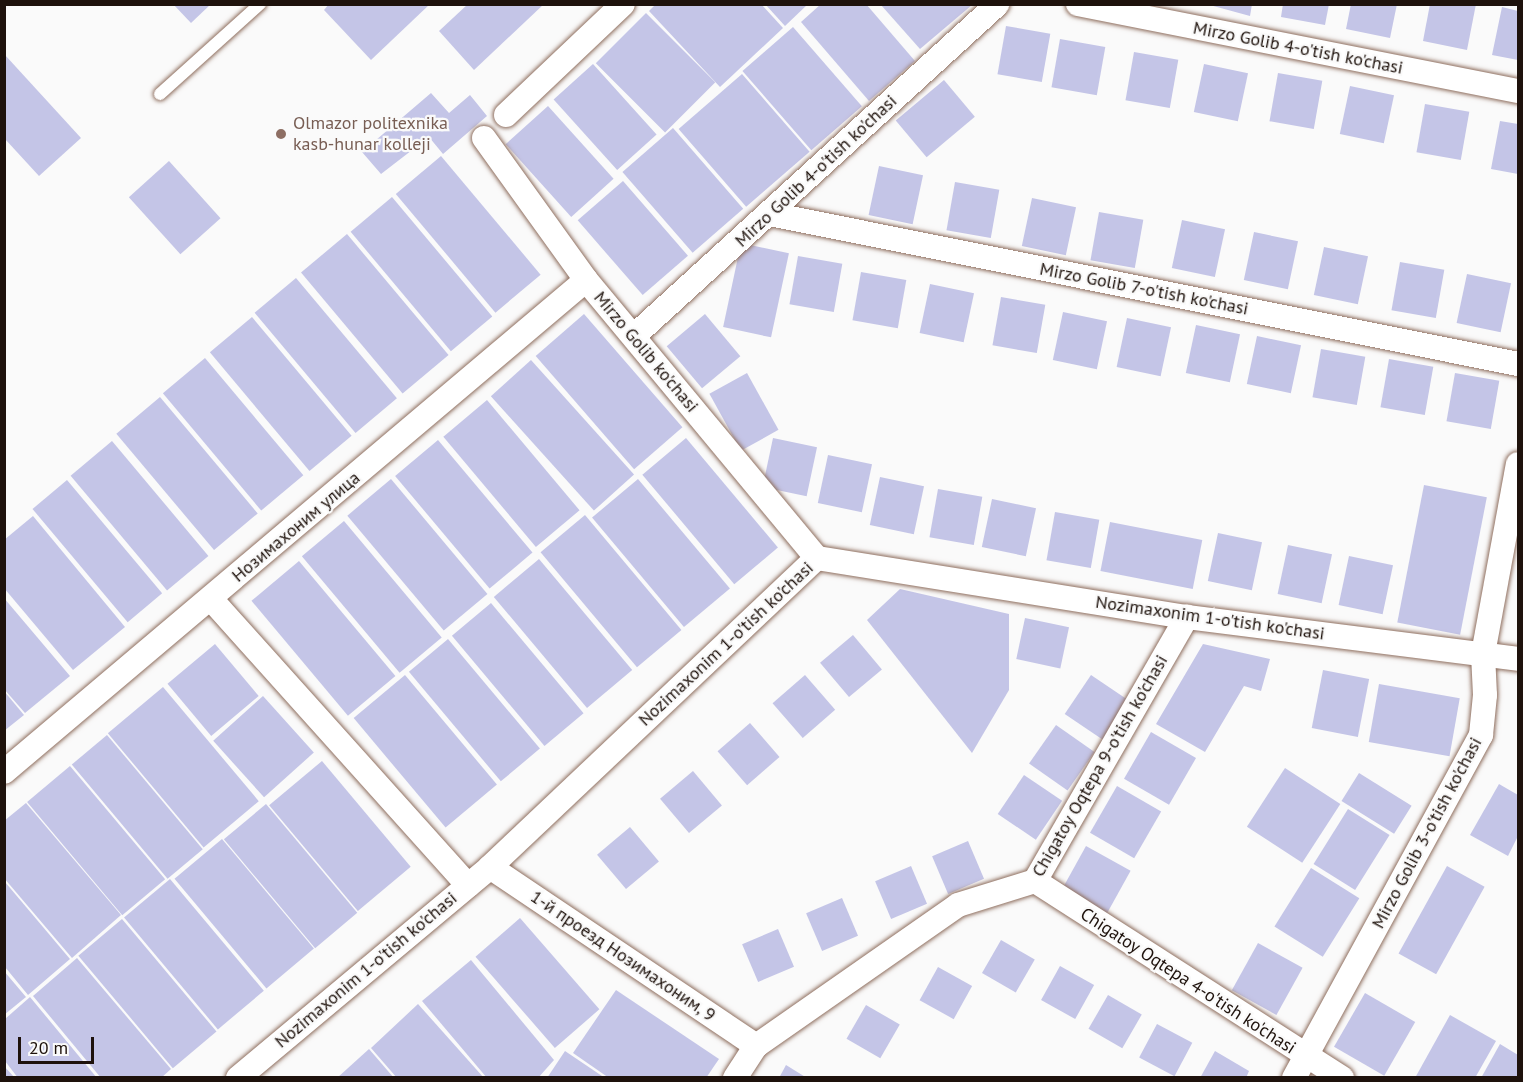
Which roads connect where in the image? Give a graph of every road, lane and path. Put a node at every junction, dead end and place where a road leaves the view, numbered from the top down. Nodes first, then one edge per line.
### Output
1 (260, 4) edge
2 (623, 4) edge
3 (997, 4) edge
4 (1078, 4) edge
5 (1518, 91) edge
6 (160, 94) dead end
7 (506, 115) dead end
8 (484, 138) dead end
9 (770, 214) junction
10 (586, 280) junction
11 (634, 336) junction
12 (1518, 364) edge
13 (1518, 464) edge
14 (817, 558) junction
15 (211, 599) junction
16 (1187, 617) junction
17 (1483, 654) junction
18 (1518, 659) edge
19 (4, 772) edge
20 (490, 867) junction
21 (1035, 881) junction
22 (468, 885) junction
23 (756, 1046) junction
24 (1300, 1067) edge
25 (238, 1077) edge
26 (735, 1077) edge
27 (1342, 1077) edge

1 - 6 lane
2 - 7 street
3 - 9 street, Mirzo Golib 4-o'tish ko'chasi
4 - 5 street, Mirzo Golib 4-o'tish ko'chasi
8 - 10 street, Mirzo Golib ko'chasi
9 - 11 street, Mirzo Golib 4-o'tish ko'chasi
9 - 12 street, Mirzo Golib 7-o'tish ko'chasi
10 - 11 street, Mirzo Golib ko'chasi
10 - 15 street, Нозимахоним улица
11 - 14 street, Mirzo Golib ko'chasi
13 - 17 street, Mirzo Golib 3-o'tish ko'chasi
14 - 16 street, Nozimaxonim 1-o'tish ko'chasi
14 - 20 street, Nozimaxonim 1-o'tish ko'chasi
15 - 19 street, Нозимахоним улица
15 - 22 street
16 - 17 street, Nozimaxonim 1-o'tish ko'chasi
16 - 21 street, Chigatoy Oqtepa 9-o'tish ko'chasi
17 - 18 street, Nozimaxonim 1-o'tish ko'chasi
17 - 24 street, Mirzo Golib 3-o'tish ko'chasi
20 - 22 street, Nozimaxonim 1-o'tish ko'chasi
20 - 23 street, 1-й проезд Нозимахоним, 9
21 - 23 street, Chigatoy Oqtepa 9-o'tish ko'chasi
21 - 24 street, Chigatoy Oqtepa 4-o'tish ko'chasi
22 - 25 street, Nozimaxonim 1-o'tish ko'chasi
23 - 26 street, Chigatoy Oqtepa 9-o'tish ko'chasi
24 - 27 street, Chigatoy Oqtepa 4-o'tish ko'chasi

